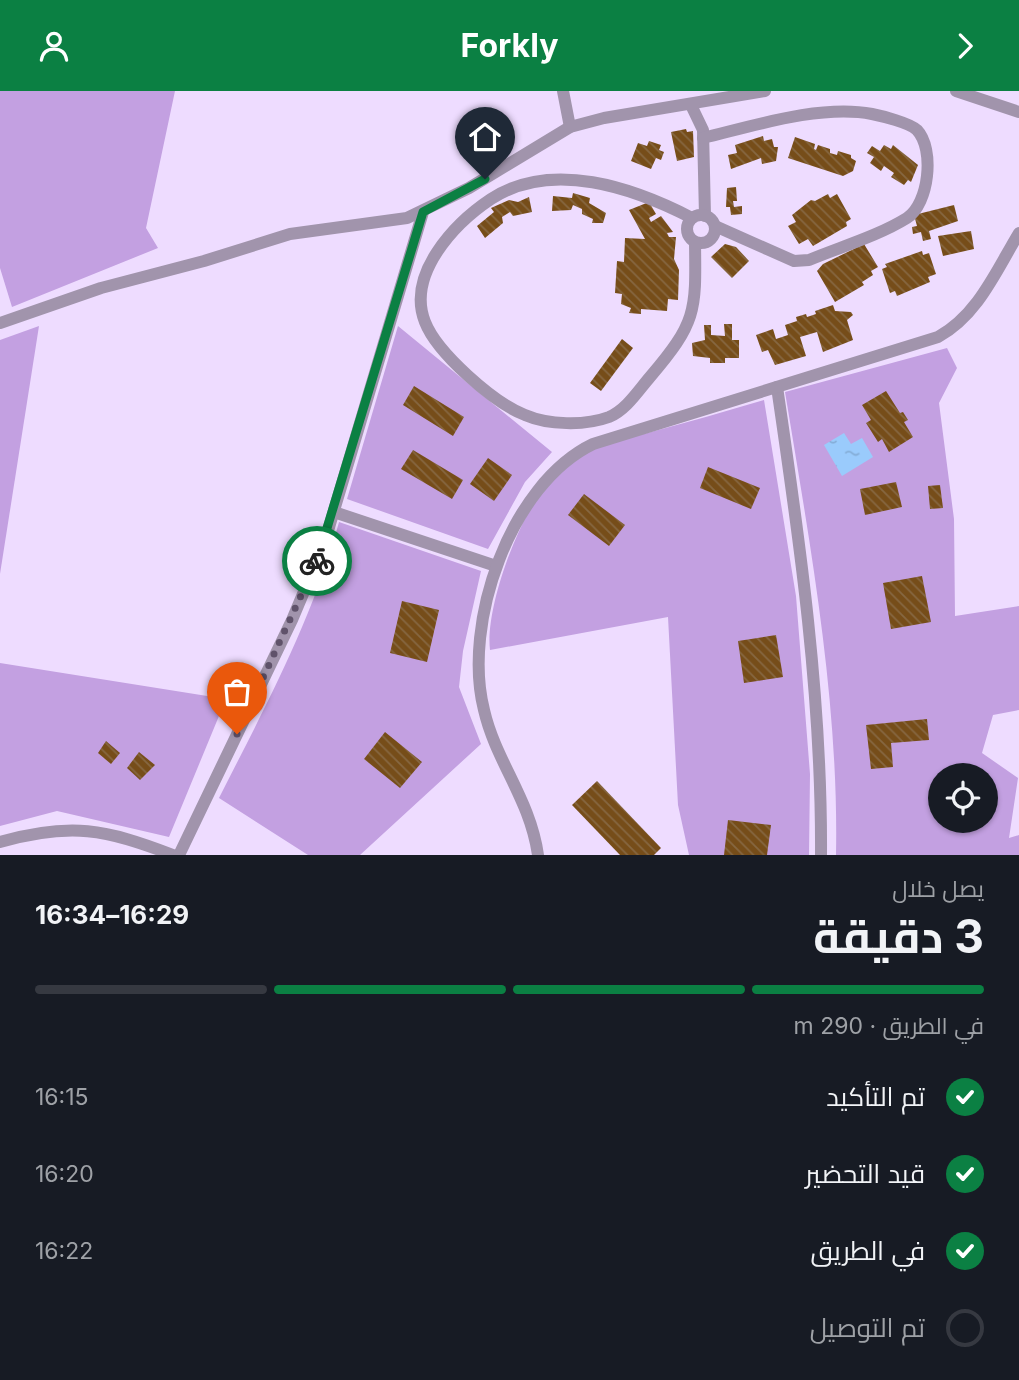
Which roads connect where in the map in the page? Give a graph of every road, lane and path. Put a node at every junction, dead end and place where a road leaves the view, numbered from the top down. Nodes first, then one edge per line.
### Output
1 (563, 91) edge
2 (765, 91) edge
3 (956, 91) edge
4 (691, 105) junction
5 (1019, 112) edge
6 (570, 127) junction
7 (704, 138) junction
8 (423, 212) junction
9 (704, 220) junction
10 (1019, 233) edge
11 (695, 241) junction
12 (0, 323) edge
13 (777, 387) junction
14 (334, 512) junction
15 (495, 566) junction
16 (0, 842) edge
17 (173, 855) edge
18 (179, 855) edge
19 (538, 855) edge
20 (821, 855) edge

1 - 6 street
2 - 4 street
3 - 5 street
4 - 6 street
4 - 7 street
6 - 8 street
7 - 9 street
7 - 9 street
8 - 12 street
8 - 14 street
9 - 11 street
9 - 11 street
9 - 11 street
10 - 13 street
13 - 15 street
13 - 20 street
14 - 15 street
14 - 18 street
15 - 19 street
16 - 17 street

